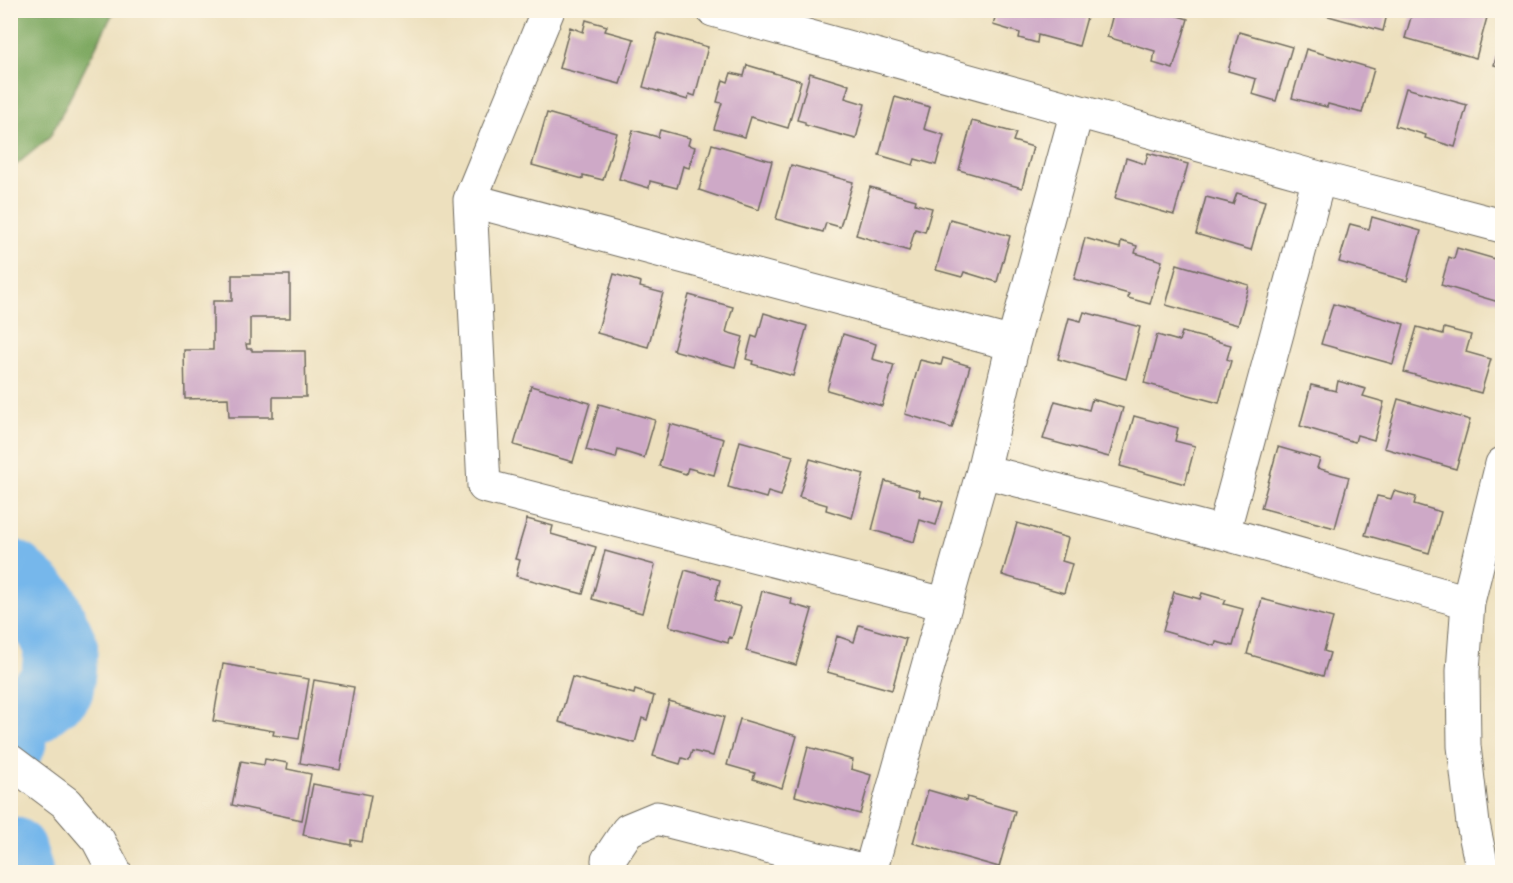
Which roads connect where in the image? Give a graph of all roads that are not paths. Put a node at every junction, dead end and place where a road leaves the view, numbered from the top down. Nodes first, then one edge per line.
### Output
1 (548, 10) edge
2 (713, 10) edge
3 (1077, 111) junction
4 (1319, 178) junction
5 (470, 200) junction
6 (1503, 226) edge
7 (1013, 344) junction
8 (1503, 464) edge
9 (983, 471) junction
10 (1223, 533) junction
11 (1468, 602) junction
12 (945, 604) junction
13 (10, 761) edge
14 (115, 873) edge
15 (609, 873) edge
16 (869, 873) edge
17 (1483, 873) edge

1 - 5 street
2 - 3 street
3 - 4 street
3 - 7 street
4 - 6 street
4 - 10 street
5 - 7 street
5 - 12 street
7 - 9 street
8 - 11 street
9 - 10 street
9 - 12 street
10 - 11 street
11 - 17 street
12 - 16 street
13 - 14 street
15 - 16 street

